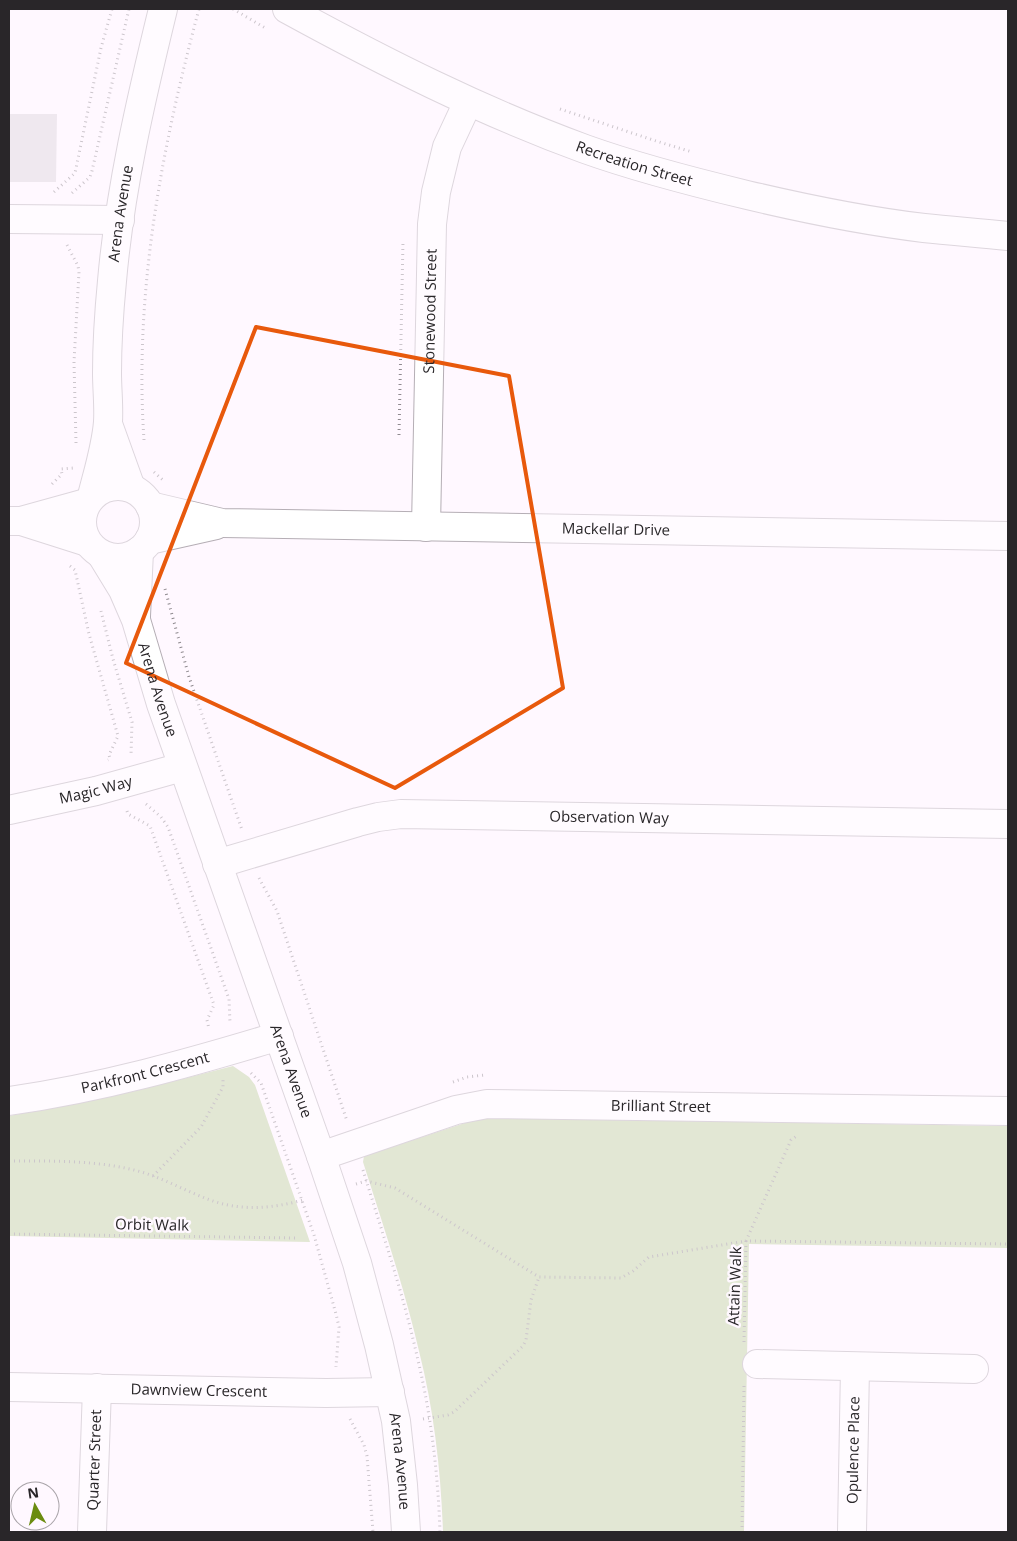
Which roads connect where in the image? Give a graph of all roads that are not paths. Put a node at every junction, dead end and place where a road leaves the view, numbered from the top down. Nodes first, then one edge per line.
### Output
1 (163, 9) edge
2 (287, 9) edge
3 (468, 102) junction
4 (9, 219) edge
5 (120, 220) junction
6 (1008, 236) edge
7 (108, 423) junction
8 (140, 497) junction
9 (89, 500) junction
10 (15, 521) edge
11 (222, 523) junction
12 (426, 527) junction
13 (1008, 536) edge
14 (144, 545) junction
15 (94, 548) junction
16 (136, 620) junction
17 (182, 767) junction
18 (9, 810) edge
19 (1008, 824) edge
20 (217, 864) junction
21 (279, 1036) junction
22 (9, 1101) edge
23 (1008, 1111) edge
24 (321, 1156) junction
25 (749, 1363) road end
26 (855, 1367) junction
27 (974, 1369) dead end
28 (9, 1387) edge
29 (97, 1388) junction
30 (390, 1392) junction
31 (92, 1532) edge
32 (406, 1532) edge
33 (852, 1532) edge

1 - 5 street, Arena Avenue
2 - 3 street, Recreation Street
3 - 6 street, Recreation Street
3 - 12 street, Stonewood Street
4 - 5 street
5 - 7 street, Arena Avenue
7 - 8 street, Arena Avenue
7 - 9 street, Arena Avenue
8 - 9 street
8 - 11 street, Mackellar Drive
8 - 14 street
9 - 10 street
9 - 15 street
10 - 15 street
11 - 12 street, Mackellar Drive
11 - 14 street, Mackellar Drive
12 - 13 street, Mackellar Drive
14 - 15 street
14 - 16 street, Arena Avenue
15 - 16 street, Arena Avenue
16 - 17 street, Arena Avenue
17 - 18 street, Magic Way
17 - 20 street, Arena Avenue
19 - 20 street, Observation Way
20 - 21 street, Arena Avenue
21 - 22 street, Parkfront Crescent
21 - 24 street, Arena Avenue
23 - 24 street, Brilliant Street
24 - 30 street, Arena Avenue
25 - 26 street
26 - 27 street
26 - 33 street, Opulence Place
28 - 29 street, Dawnview Crescent
29 - 30 street, Dawnview Crescent
29 - 31 street, Quarter Street
30 - 32 street, Arena Avenue

